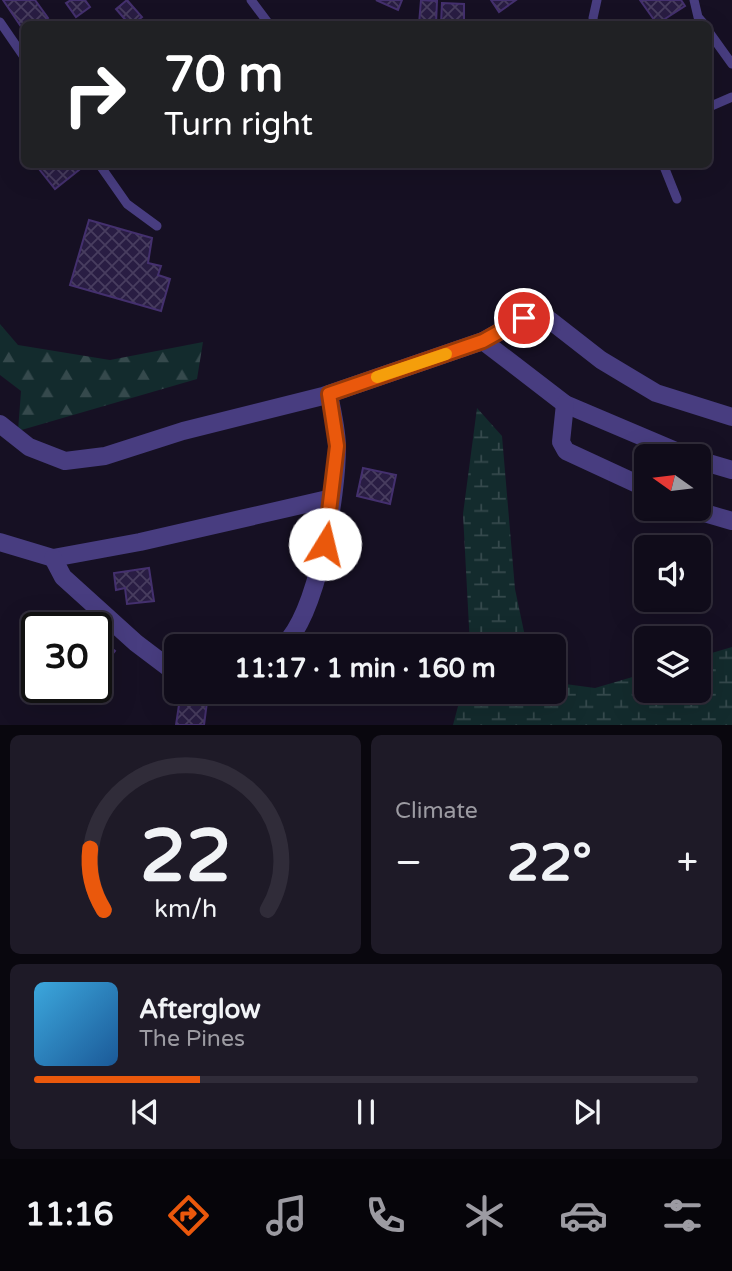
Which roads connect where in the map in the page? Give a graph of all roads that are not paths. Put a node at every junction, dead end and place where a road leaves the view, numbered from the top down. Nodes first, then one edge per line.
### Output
1 (251, 0) edge
2 (597, 0) edge
3 (694, 0) edge
4 (267, 21) edge
5 (594, 21) edge
6 (701, 21) edge
7 (0, 22) edge
8 (712, 36) edge
9 (21, 53) edge
10 (732, 64) edge
11 (732, 97) edge
12 (712, 106) edge
13 (102, 168) edge
14 (665, 168) edge
15 (677, 199) dead end
16 (157, 226) dead end
17 (483, 341) junction
18 (329, 394) junction
19 (565, 404) junction
20 (732, 417) edge
21 (0, 424) edge
22 (659, 444) edge
23 (711, 464) edge
24 (732, 470) edge
25 (634, 482) edge
26 (332, 498) junction
27 (711, 515) edge
28 (732, 521) edge
29 (0, 542) edge
30 (53, 558) junction
31 (290, 634) edge
32 (164, 664) edge

1 - 4 lane
2 - 5 lane
3 - 6 lane
7 - 9 lane
8 - 10 lane
11 - 12 lane
13 - 16 lane
14 - 15 lane
17 - 18 street
17 - 19 street
17 - 20 street
18 - 21 street
18 - 26 street
19 - 22 street
19 - 25 street
23 - 24 street
26 - 30 street
26 - 31 street
27 - 28 street
29 - 30 street
30 - 32 street

